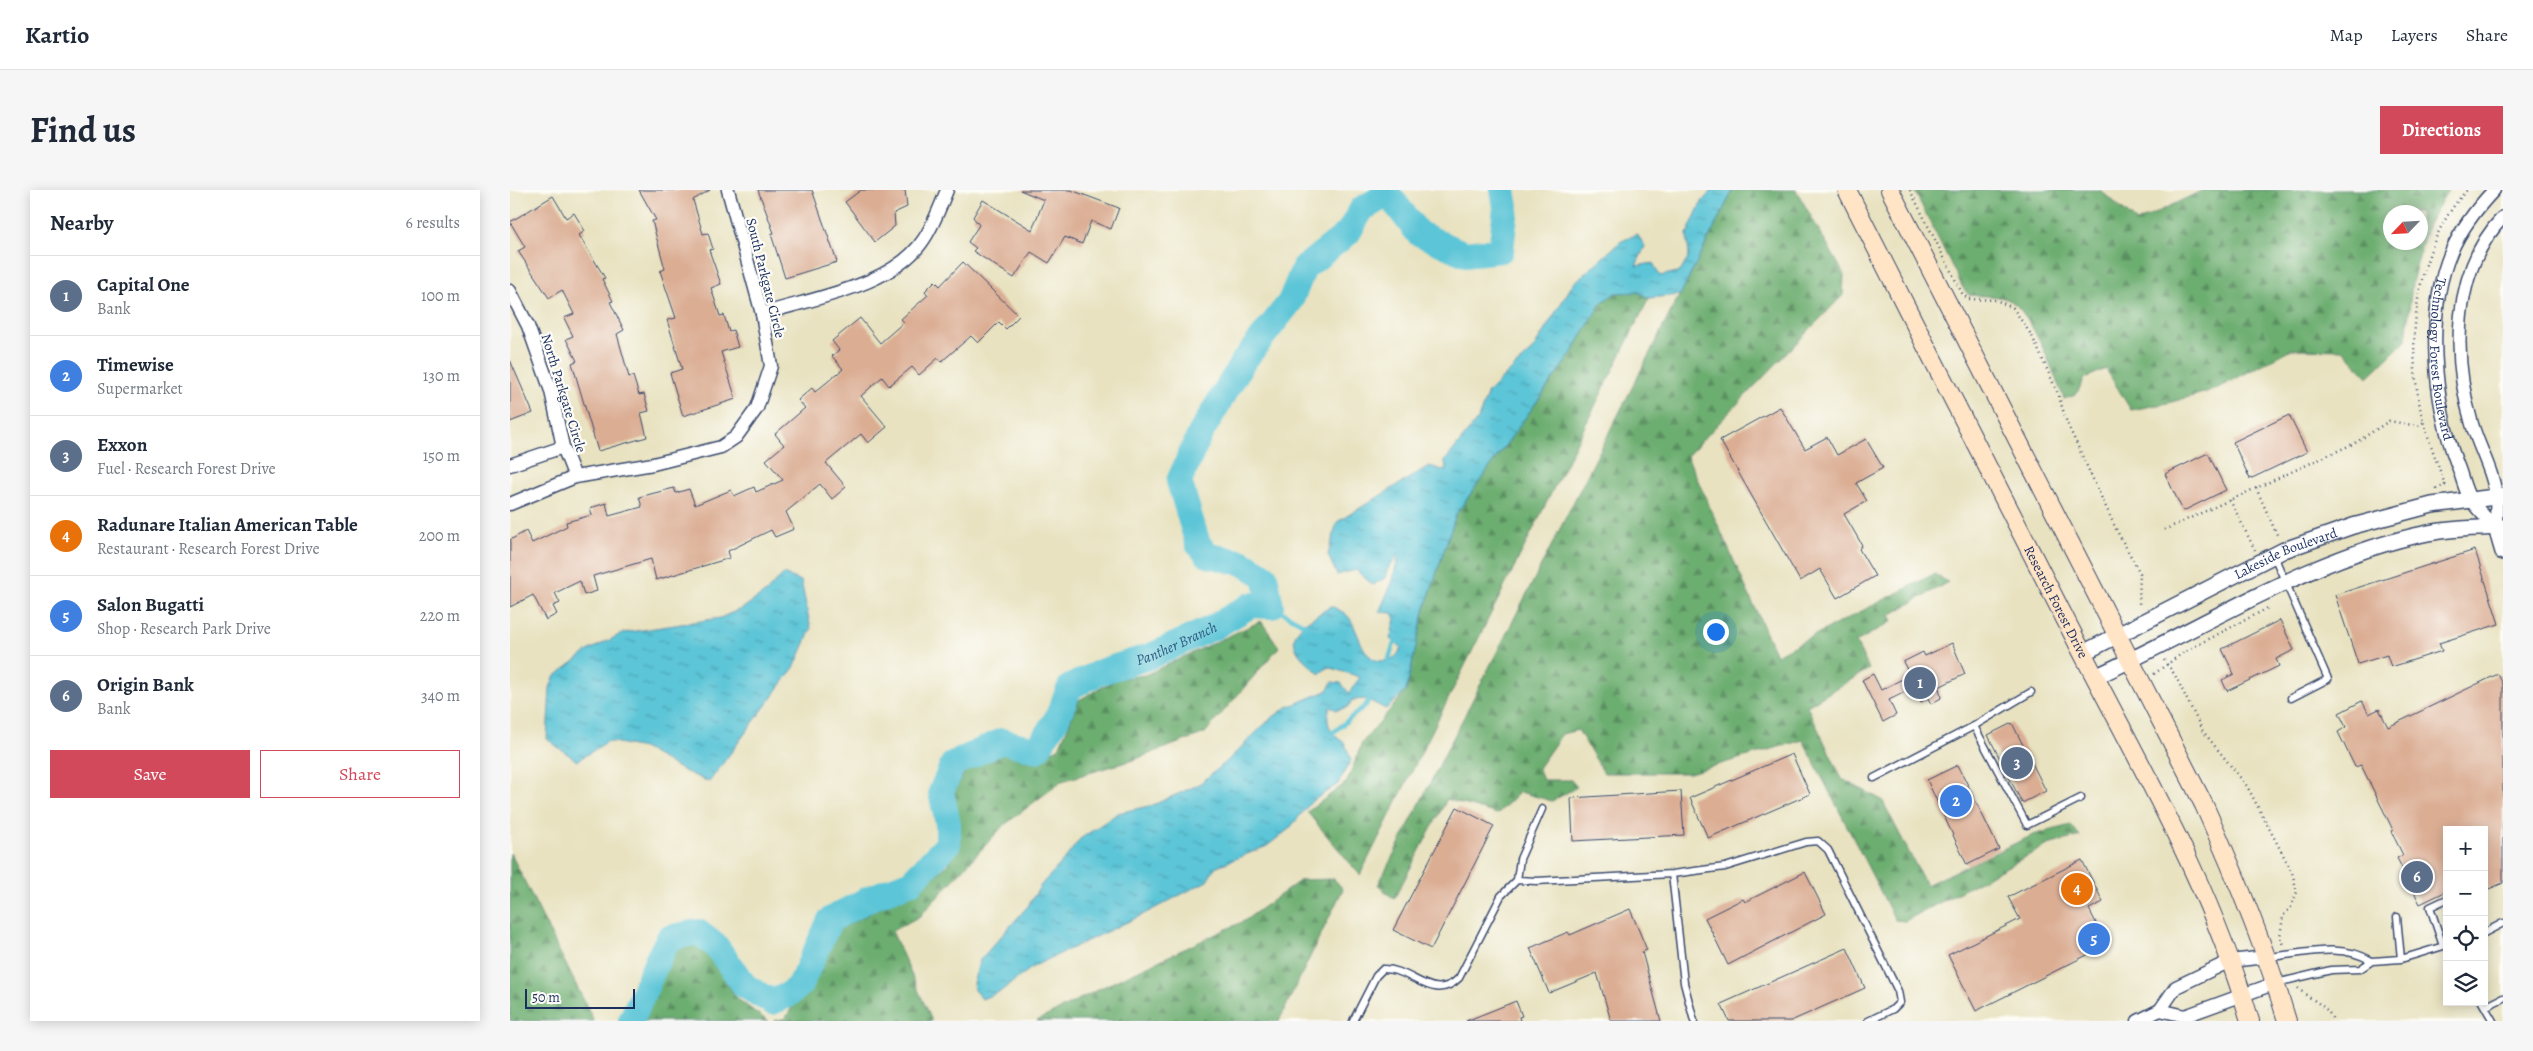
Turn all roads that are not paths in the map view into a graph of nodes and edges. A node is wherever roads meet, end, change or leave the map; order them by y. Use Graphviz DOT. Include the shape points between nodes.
graph roads {
  1 [pos="728,190"];
  2 [pos="947,190"];
  3 [pos="1847,190"];
  4 [pos="1890,190"];
  5 [pos="2494,190"];
  6 [pos="2503,218"];
  7 [pos="510,291"];
  8 [pos="762,314"];
  9 [pos="563,447"];
  10 [pos="510,465"];
  11 [pos="575,477"];
  12 [pos="2500,496"];
  13 [pos="2470,500"];
  14 [pos="510,504"];
  15 [pos="2500,528"];
  16 [pos="2503,552"];
  17 [pos="2273,555"];
  18 [pos="2285,582"];
  19 [pos="2117,636"];
  20 [pos="2083,654"];
  21 [pos="2130,661"];
  22 [pos="2095,677"];
  23 [pos="2031,692"];
  24 [pos="2291,698"];
  25 [pos="1974,726"];
  26 [pos="1874,778"];
  27 [pos="2081,798"];
  28 [pos="1542,809"];
  29 [pos="1672,874"];
  30 [pos="1517,880"];
  31 [pos="2443,902"];
  32 [pos="2397,917"];
  33 [pos="2503,923"];
  34 [pos="2488,931"];
  35 [pos="2443,941"];
  36 [pos="2443,947"];
  37 [pos="2266,957"];
  38 [pos="2401,959"];
  39 [pos="2230,961"];
  40 [pos="2372,961"];
  41 [pos="2276,983"];
  42 [pos="2242,994"];
  43 [pos="2503,998"];
  44 [pos="2488,1004"];
  45 [pos="2485,1006"];
  46 [pos="2160,1010"];
  47 [pos="1353,1021"];
  48 [pos="1694,1021"];
  49 [pos="1868,1021"];
  50 [pos="2138,1021"];
  51 [pos="2250,1021"];
  52 [pos="2287,1021"];
  53 [pos="2493,1021"];
  1 -- 8 [label="street, South Parkgate Circle"];
  2 -- 8 [label="street" via="923,240 903,262 875,280"];
  3 -- 20 [label="main road, Research Forest Drive"];
  4 -- 19 [label="main road"];
  5 -- 13 [label="street, Technology Forest Boulevard" via="2468,222 2451,252 2437,324 2436,368 2442,412 2451,449"];
  6 -- 12 [label="street, Technology Forest Boulevard" via="2484,242 2474,264 2462,306 2460,329 2466,402"];
  7 -- 9 [label="street, North Parkgate Circle" via="528,326 551,391"];
  8 -- 11 [label="street, South Parkgate Circle" via="771,366 757,408 736,436 721,448"];
  9 -- 10 [label="street"];
  9 -- 11 [label="street, North Parkgate Circle"];
  11 -- 14 [label="street, South Parkgate Circle"];
  12 -- 13 [label="street, Lakeside Boulevard"];
  12 -- 15 [label="street, Technology Forest Boulevard"];
  13 -- 15 [label="street, Technology Forest Boulevard"];
  13 -- 17 [label="street, Lakeside Boulevard" via="2432,505 2353,526"];
  15 -- 16 [label="street, Technology Forest Boulevard"];
  15 -- 18 [label="street, Lakeside Boulevard" via="2428,533 2344,557"];
  17 -- 18 [label="lane"];
  17 -- 19 [label="street, Lakeside Boulevard"];
  18 -- 21 [label="street, Lakeside Boulevard"];
  18 -- 24 [label="lane" via="2328,679"];
  19 -- 20 [label="street, Lakeside Boulevard"];
  19 -- 21 [label="main road"];
  20 -- 22 [label="main road, Research Forest Drive"];
  21 -- 22 [label="street, Lakeside Boulevard"];
  21 -- 37 [label="main road" via="2204,805 2241,888"];
  22 -- 39 [label="main road, Research Forest Drive" via="2171,821 2209,904"];
  23 -- 25 [label="lane"];
  25 -- 26 [label="lane"];
  25 -- 27 [label="lane" via="2026,826"];
  28 -- 30 [label="lane" via="1520,859"];
  29 -- 30 [label="lane" via="1536,882"];
  29 -- 48 [label="lane" via="1684,983"];
  29 -- 49 [label="lane" via="1725,867 1818,840 1828,850 1898,991 1900,1002 1893,1009"];
  30 -- 47 [label="lane" via="1501,896 1452,986 1432,988 1395,969 1383,969 1376,976"];
  31 -- 35 [label="lane" via="2430,908"];
  32 -- 38 [label="lane"];
  33 -- 34 [label="lane"];
  36 -- 38 [label="lane"];
  37 -- 39 [label="street"];
  37 -- 40 [label="lane" via="2328,949 2357,952"];
  37 -- 41 [label="main road"];
  38 -- 40 [label="lane"];
  39 -- 42 [label="main road, Research Forest Drive"];
  39 -- 46 [label="street" via="2176,987"];
  40 -- 41 [label="lane" via="2360,969 2331,970"];
  41 -- 42 [label="street"];
  41 -- 52 [label="main road"];
  42 -- 46 [label="street" via="2185,1016"];
  42 -- 51 [label="main road, Research Forest Drive"];
  43 -- 44 [label="lane"];
  45 -- 53 [label="lane"];
  46 -- 50 [label="street"];
}
